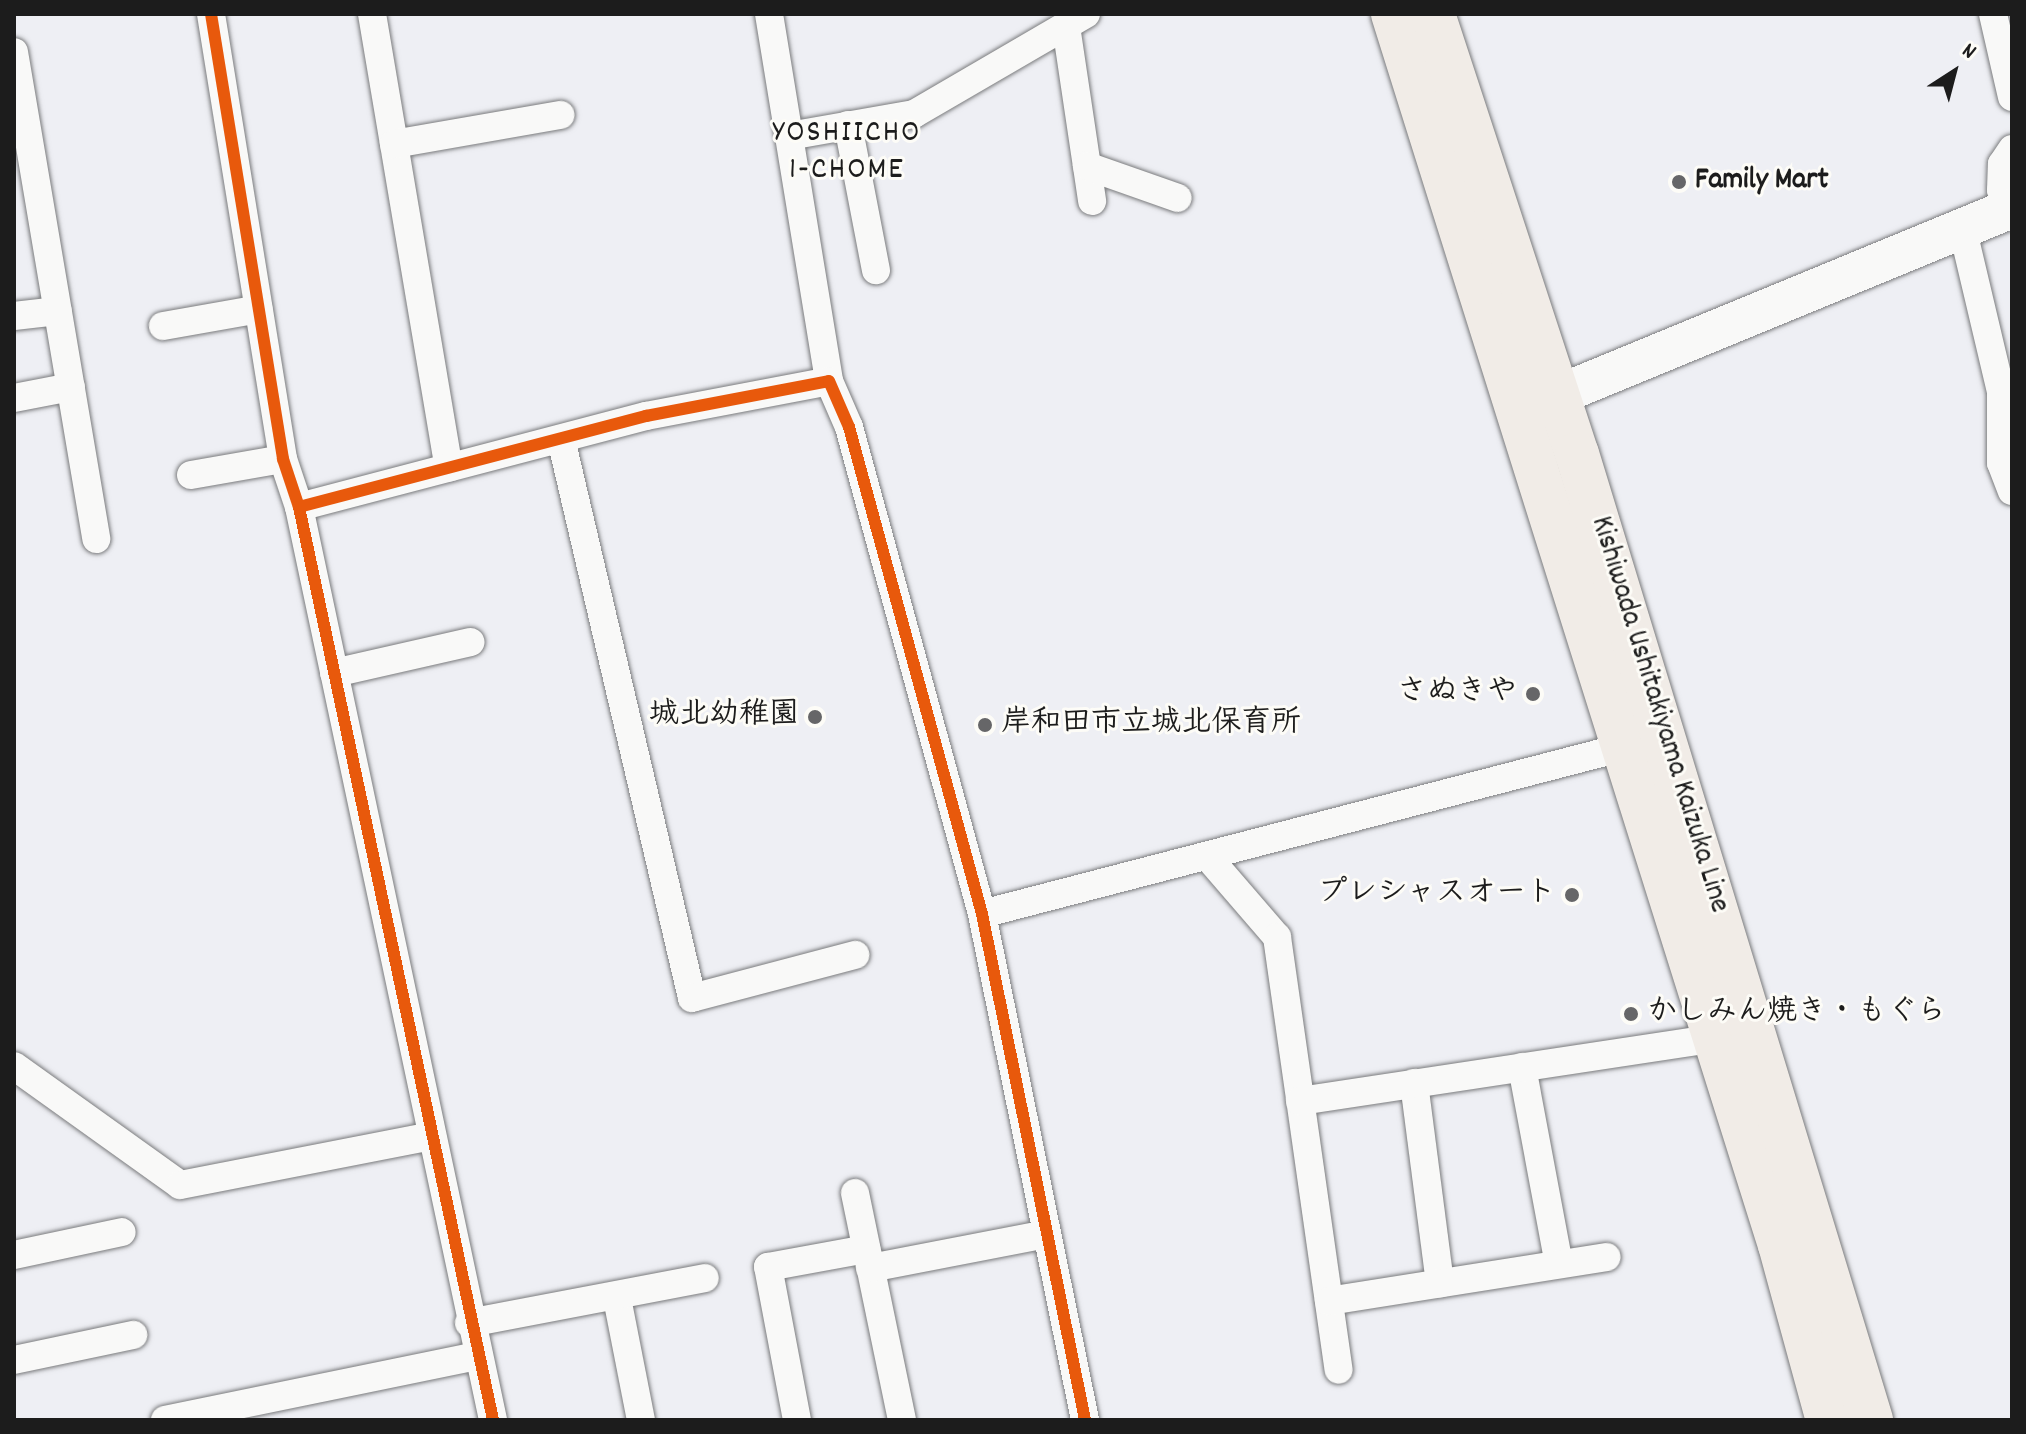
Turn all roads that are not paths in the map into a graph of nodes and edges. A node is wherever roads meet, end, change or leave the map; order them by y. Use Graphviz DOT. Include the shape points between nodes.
graph roads {
  1 [pos="211,14"];
  2 [pos="372,14"];
  3 [pos="769,14"];
  4 [pos="1393,14"];
  5 [pos="1433,14"];
  6 [pos="1993,14"];
  7 [pos="1076,20"];
  8 [pos="14,52"];
  9 [pos="2012,97"];
  10 [pos="561,115"];
  11 [pos="848,125"];
  12 [pos="789,136"];
  13 [pos="394,144"];
  14 [pos="2012,149"];
  15 [pos="1087,166"];
  16 [pos="1178,198"];
  17 [pos="1092,201"];
  18 [pos="2012,208"];
  19 [pos="1963,231"];
  20 [pos="876,270"];
  21 [pos="259,309"];
  22 [pos="58,311"];
  23 [pos="14,316"];
  24 [pos="163,326"];
  25 [pos="829,381"];
  26 [pos="71,387"];
  27 [pos="1558,396"];
  28 [pos="14,398"];
  29 [pos="1518,412"];
  30 [pos="561,439"];
  31 [pos="283,459"];
  32 [pos="449,468"];
  33 [pos="191,475"];
  34 [pos="2012,491"];
  35 [pos="299,507"];
  36 [pos="96,539"];
  37 [pos="471,642"];
  38 [pos="334,673"];
  39 [pos="1624,747"];
  40 [pos="1207,856"];
  41 [pos="982,914"];
  42 [pos="855,955"];
  43 [pos="1715,1038"];
  44 [pos="14,1066"];
  45 [pos="1522,1067"];
  46 [pos="1414,1083"];
  47 [pos="1300,1101"];
  48 [pos="428,1137"];
  49 [pos="855,1193"];
  50 [pos="122,1232"];
  51 [pos="1046,1234"];
  52 [pos="14,1255"];
  53 [pos="1607,1257"];
  54 [pos="868,1259"];
  55 [pos="1559,1264"];
  56 [pos="705,1278"];
  57 [pos="1440,1283"];
  58 [pos="617,1298"];
  59 [pos="1329,1301"];
  60 [pos="469,1323"];
  61 [pos="133,1335"];
  62 [pos="477,1356"];
  63 [pos="14,1360"];
  64 [pos="1339,1370"];
  65 [pos="165,1420"];
  66 [pos="493,1420"];
  67 [pos="641,1420"];
  68 [pos="797,1420"];
  69 [pos="902,1420"];
  70 [pos="1085,1420"];
  71 [pos="1828,1420"];
  72 [pos="1871,1420"];
  1 -- 21 [label="street"];
  2 -- 13 [label="street"];
  3 -- 12 [label="street"];
  4 -- 29 [label="main road, Kishiwada Ushitakiyama Kaizuka Line"];
  5 -- 27 [label="main road, Kishiwada Ushitakiyama Kaizuka Line"];
  6 -- 9 [label="street"];
  7 -- 11 [label="street" via="914,114"];
  7 -- 15 [label="street"];
  8 -- 22 [label="street"];
  10 -- 13 [label="street"];
  11 -- 12 [label="street"];
  11 -- 20 [label="street"];
  12 -- 25 [label="street"];
  13 -- 32 [label="street"];
  14 -- 18 [label="street" via="2002,164 2001,190"];
  15 -- 16 [label="street"];
  15 -- 17 [label="street"];
  18 -- 19 [label="street"];
  19 -- 27 [label="street"];
  19 -- 34 [label="street" via="2001,392 2001,463"];
  21 -- 24 [label="street"];
  21 -- 31 [label="street"];
  22 -- 23 [label="street"];
  22 -- 26 [label="street"];
  25 -- 30 [label="street"];
  25 -- 41 [label="street" via="849,427"];
  26 -- 28 [label="street"];
  26 -- 36 [label="street"];
  27 -- 29 [label="street"];
  27 -- 72 [label="main road, Kishiwada Ushitakiyama Kaizuka Line"];
  29 -- 39 [label="main road, Kishiwada Ushitakiyama Kaizuka Line"];
  30 -- 32 [label="street"];
  30 -- 42 [label="street" via="692,998"];
  31 -- 33 [label="street"];
  31 -- 35 [label="street"];
  32 -- 35 [label="street"];
  35 -- 38 [label="street"];
  37 -- 38 [label="street"];
  38 -- 48 [label="street"];
  39 -- 40 [label="street"];
  39 -- 43 [label="main road, Kishiwada Ushitakiyama Kaizuka Line"];
  40 -- 41 [label="street"];
  40 -- 47 [label="street" via="1277,937"];
  41 -- 51 [label="street"];
  43 -- 45 [label="street"];
  43 -- 71 [label="main road, Kishiwada Ushitakiyama Kaizuka Line"];
  44 -- 48 [label="street" via="180,1185"];
  45 -- 46 [label="street"];
  45 -- 55 [label="street"];
  46 -- 47 [label="street"];
  46 -- 57 [label="street"];
  47 -- 59 [label="street"];
  48 -- 60 [label="street"];
  49 -- 54 [label="street"];
  50 -- 52 [label="street"];
  51 -- 54 [label="street"];
  51 -- 70 [label="street"];
  53 -- 55 [label="street"];
  54 -- 68 [label="street" via="768,1267"];
  54 -- 69 [label="street"];
  55 -- 57 [label="street"];
  56 -- 58 [label="street"];
  57 -- 59 [label="street"];
  58 -- 60 [label="street"];
  58 -- 67 [label="street"];
  59 -- 64 [label="street"];
  60 -- 62 [label="street"];
  61 -- 63 [label="street"];
  62 -- 65 [label="street"];
  62 -- 66 [label="street"];
}
